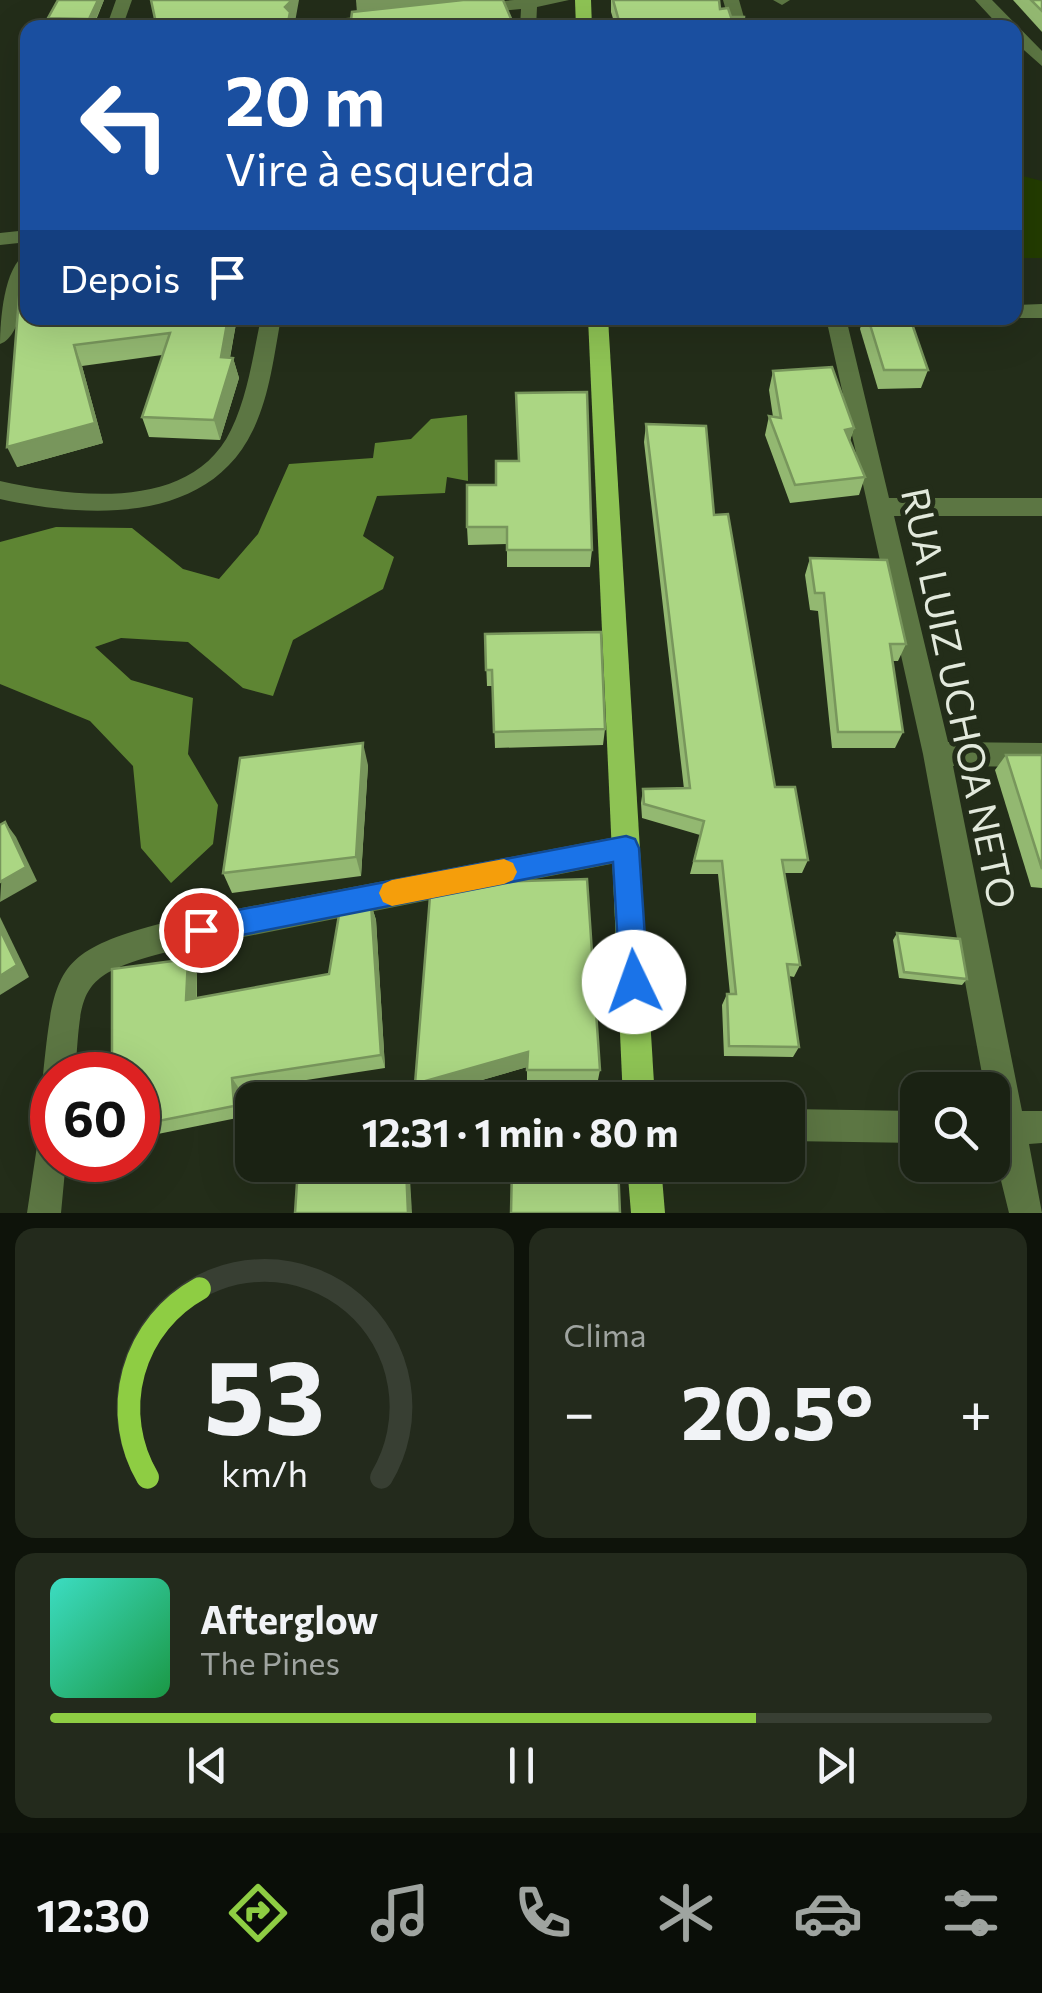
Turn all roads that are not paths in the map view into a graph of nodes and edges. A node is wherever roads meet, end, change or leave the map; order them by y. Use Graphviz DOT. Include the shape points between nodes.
graph roads {
  1 [pos="561,0"];
  2 [pos="983,0"];
  3 [pos="529,1"];
  4 [pos="454,11"];
  5 [pos="400,17"];
  6 [pos="379,20"];
  7 [pos="1002,20"];
  8 [pos="1022,40"];
  9 [pos="1042,60"];
  10 [pos="20,282"];
  11 [pos="269,325"];
  12 [pos="598,325"];
  13 [pos="838,325"];
  14 [pos="0,337"];
  15 [pos="0,490"];
  16 [pos="1042,506"];
  17 [pos="882,507"];
  18 [pos="937,754"];
  19 [pos="1042,755"];
  20 [pos="626,848"];
  21 [pos="62,1052"];
  22 [pos="991,1072"];
  23 [pos="638,1082"];
  24 [pos="805,1126"];
  25 [pos="900,1127"];
  26 [pos="1010,1128"];
  27 [pos="1042,1128"];
  28 [pos="1010,1161"];
  29 [pos="47,1182"];
  30 [pos="645,1182"];
  31 [pos="44,1213"];
  32 [pos="648,1213"];
  33 [pos="1026,1213"];
  1 -- 3 [label="street"];
  2 -- 7 [label="street"];
  3 -- 4 [label="street"];
  5 -- 6 [label="street"];
  8 -- 9 [label="street"];
  10 -- 14 [label="street"];
  11 -- 15 [label="street" via="251,405 218,465 180,487 134,500 85,503"];
  12 -- 20 [label="main road"];
  13 -- 17 [label="street, RUA LUIZ UCHOA NETO"];
  16 -- 17 [label="street"];
  17 -- 18 [label="street, RUA LUIZ UCHOA NETO"];
  18 -- 19 [label="street"];
  18 -- 22 [label="street, RUA LUIZ UCHOA NETO"];
  20 -- 21 [label="street" via="102,955 82,968 67,991"];
  20 -- 23 [label="main road"];
  24 -- 25 [label="street"];
  26 -- 27 [label="street"];
  28 -- 33 [label="street, RUA LUIZ UCHOA NETO"];
  29 -- 31 [label="street"];
  30 -- 32 [label="main road"];
}
